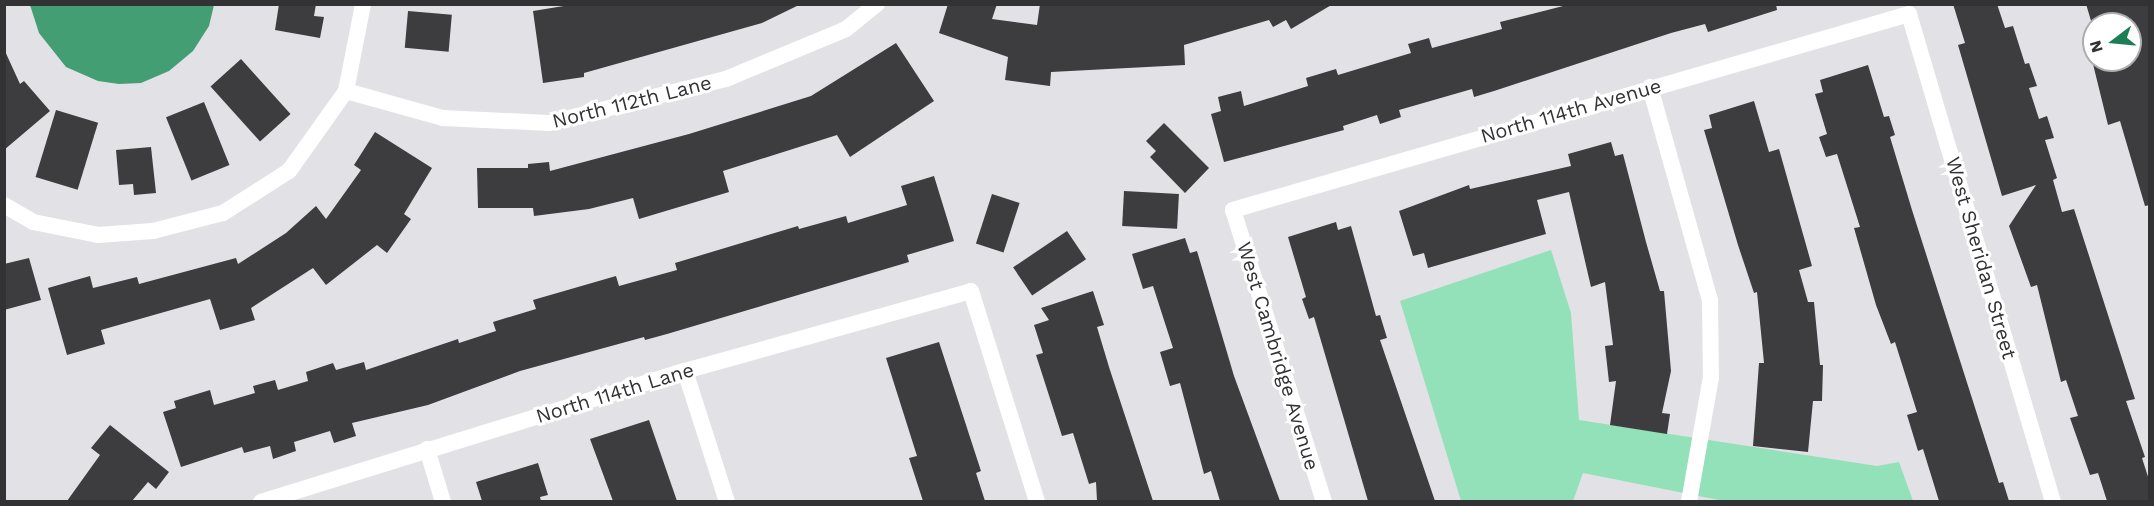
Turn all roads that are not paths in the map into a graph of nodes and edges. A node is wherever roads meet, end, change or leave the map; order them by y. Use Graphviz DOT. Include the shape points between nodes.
graph roads {
  1 [pos="363,4"];
  2 [pos="877,4"];
  3 [pos="1910,14"];
  4 [pos="1650,87"];
  5 [pos="346,91"];
  6 [pos="4,205"];
  7 [pos="1233,210"];
  8 [pos="685,371"];
  9 [pos="427,449"];
  10 [pos="261,501"];
  11 [pos="443,501"];
  12 [pos="727,501"];
  13 [pos="1037,501"];
  14 [pos="1324,501"];
  15 [pos="1689,501"];
  16 [pos="2053,501"];
  1 -- 5 [label="street"];
  2 -- 5 [label="street, North 112th Lane" via="846,28 738,75 549,123 443,118"];
  3 -- 4 [label="street, North 114th Avenue"];
  3 -- 16 [label="street, West Sheridan Street"];
  4 -- 7 [label="street, North 114th Avenue"];
  4 -- 15 [label="street" via="1710,300 1711,377"];
  5 -- 6 [label="street" via="289,171 223,213 153,231 98,235 33,222"];
  7 -- 14 [label="street, West Cambridge Avenue"];
  8 -- 9 [label="street, North 114th Lane"];
  8 -- 12 [label="street"];
  8 -- 13 [label="street, North 114th Lane" via="971,291"];
  9 -- 10 [label="street, North 114th Lane"];
  9 -- 11 [label="street"];
}
